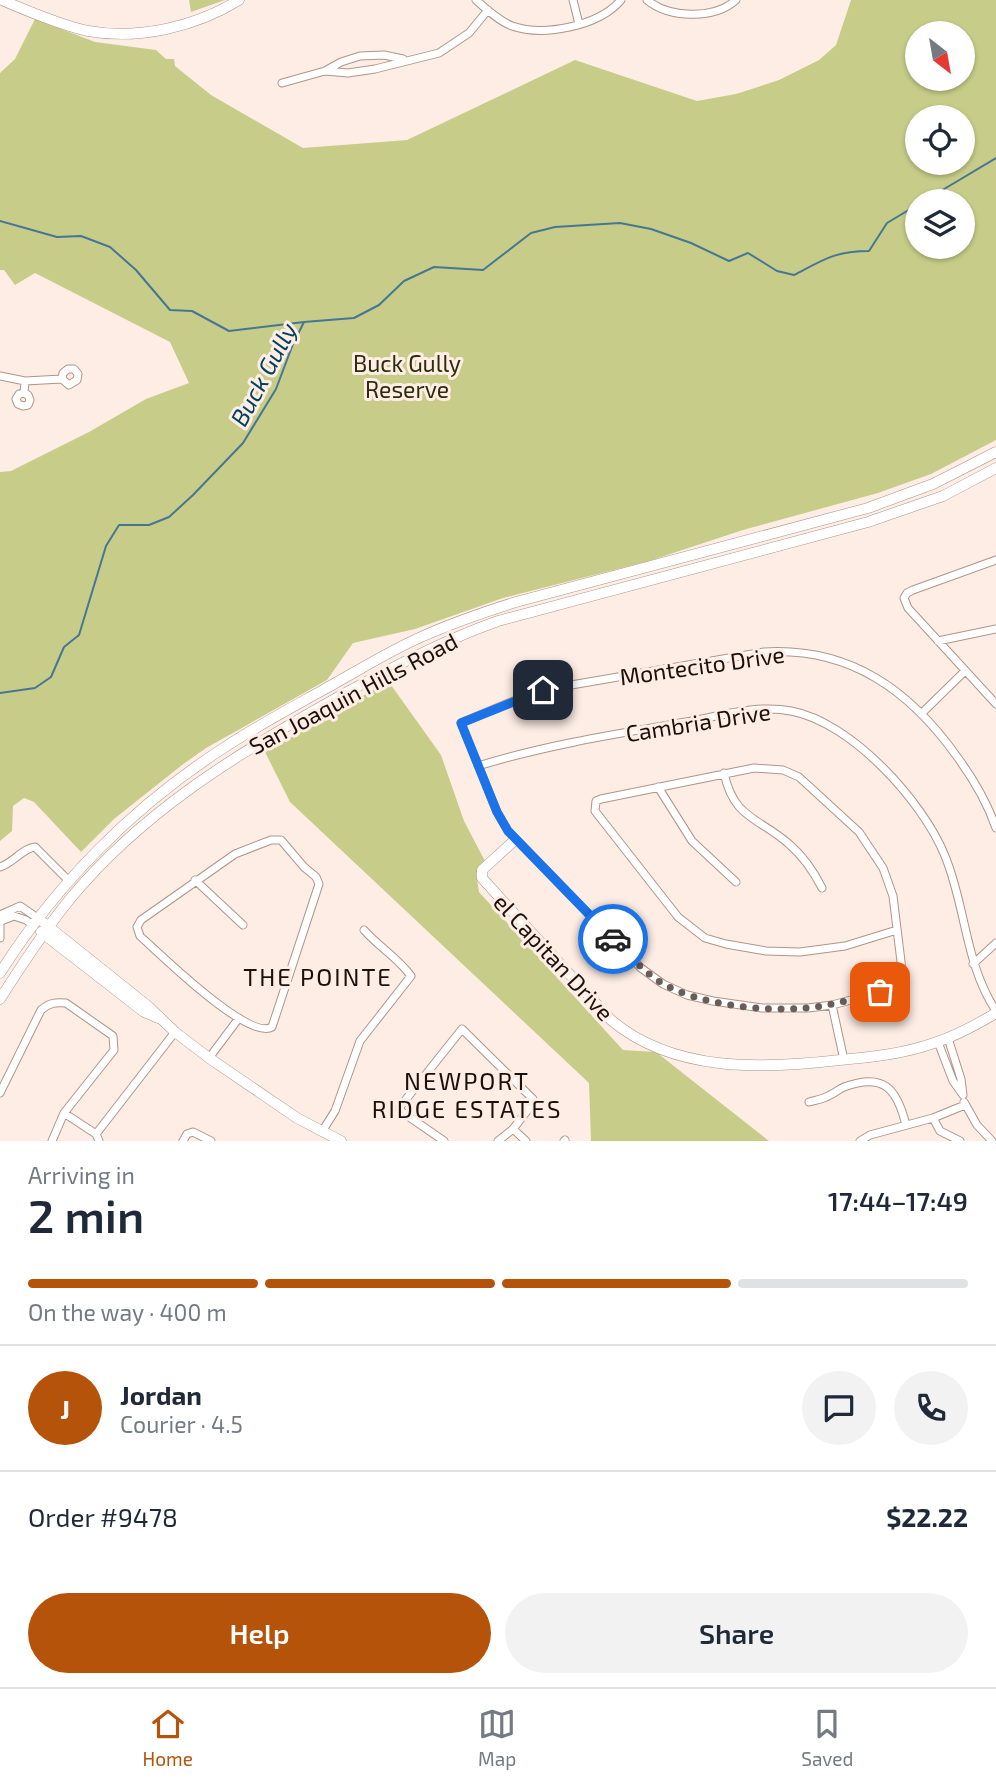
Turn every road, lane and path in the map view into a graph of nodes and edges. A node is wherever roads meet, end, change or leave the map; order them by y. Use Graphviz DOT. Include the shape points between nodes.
graph roads {
  1 [pos="2,0"];
  2 [pos="239,0"];
  3 [pos="475,0"];
  4 [pos="573,0"];
  5 [pos="621,0"];
  6 [pos="647,0"];
  7 [pos="736,0"];
  8 [pos="488,10"];
  9 [pos="579,24"];
  10 [pos="407,60"];
  11 [pos="325,71"];
  12 [pos="282,83"];
  13 [pos="0,376"];
  14 [pos="62,379"];
  15 [pos="26,381"];
  16 [pos="24,393"];
  17 [pos="996,452"];
  18 [pos="996,468"];
  19 [pos="996,560"];
  20 [pos="996,629"];
  21 [pos="938,641"];
  22 [pos="965,671"];
  23 [pos="996,704"];
  24 [pos="922,713"];
  25 [pos="478,766"];
  26 [pos="724,774"];
  27 [pos="658,787"];
  28 [pos="996,828"];
  29 [pos="515,840"];
  30 [pos="0,867"];
  31 [pos="195,880"];
  32 [pos="69,881"];
  33 [pos="736,882"];
  34 [pos="822,888"];
  35 [pos="0,918"];
  36 [pos="36,923"];
  37 [pos="243,925"];
  38 [pos="46,930"];
  39 [pos="364,930"];
  40 [pos="897,930"];
  41 [pos="0,938"];
  42 [pos="996,943"];
  43 [pos="973,964"];
  44 [pos="0,973"];
  45 [pos="0,999"];
  46 [pos="832,1004"];
  47 [pos="996,1012"];
  48 [pos="239,1018"];
  49 [pos="175,1032"];
  50 [pos="943,1040"];
  51 [pos="209,1058"];
  52 [pos="844,1060"];
  53 [pos="0,1093"];
  54 [pos="809,1102"];
  55 [pos="965,1105"];
  56 [pos="64,1113"];
  57 [pos="933,1118"];
  58 [pos="906,1125"];
  59 [pos="513,1129"];
  60 [pos="323,1130"];
  61 [pos="97,1138"];
  62 [pos="185,1138"];
  63 [pos="52,1141"];
  64 [pos="211,1141"];
  65 [pos="341,1141"];
  66 [pos="444,1141"];
  67 [pos="498,1141"];
  68 [pos="526,1141"];
  69 [pos="860,1141"];
  70 [pos="960,1141"];
  71 [pos="992,1141"];
  1 -- 2 [label="main road" via="86,31 130,33 176,27"];
  3 -- 8 [label="street"];
  4 -- 9 [label="street"];
  5 -- 9 [label="street"];
  6 -- 7 [label="street" via="681,14 706,13"];
  8 -- 9 [label="street" via="512,25 535,30"];
  8 -- 10 [label="street" via="469,33 439,53"];
  10 -- 11 [label="street" via="348,73"];
  10 -- 11 [label="street" via="360,56"];
  11 -- 12 [label="street"];
  13 -- 15 [label="street"];
  14 -- 15 [label="street"];
  15 -- 16 [label="street"];
  17 -- 32 [label="main road, San Joaquin Hills Road" via="933,484 869,508 516,602 421,636 202,763 142,809"];
  18 -- 38 [label="main road, San Joaquin Hills Road" via="943,496 868,522 498,621 415,655 250,748 182,794 116,852"];
  19 -- 21 [label="street" via="907,593 908,608"];
  20 -- 21 [label="street"];
  21 -- 22 [label="street"];
  22 -- 23 [label="street"];
  22 -- 24 [label="street"];
  24 -- 25 [label="street, Montecito Drive" via="895,690 854,667 816,654 781,651 543,690 461,723"];
  24 -- 28 [label="street, Montecito Drive" via="972,778"];
  25 -- 29 [label="street" via="497,812"];
  25 -- 43 [label="street, Cambria Drive" via="570,742 756,709 811,717 869,756 927,821 945,855"];
  26 -- 27 [label="street"];
  26 -- 34 [label="street" via="739,809 799,853"];
  26 -- 40 [label="street" via="772,767 808,783 876,855 893,896"];
  27 -- 33 [label="street" via="692,841"];
  27 -- 40 [label="street" via="601,799 594,806 678,917 705,937 766,951 801,952 845,946"];
  29 -- 46 [label="street" via="641,968 674,990 700,999 762,1007"];
  29 -- 52 [label="main road, el Capitan Drive" via="480,874 618,1025 647,1044 680,1056 746,1065"];
  30 -- 32 [label="street" via="35,847"];
  31 -- 37 [label="street"];
  31 -- 48 [label="street" via="141,920 138,932 205,995"];
  31 -- 48 [label="street" via="235,854 281,840 319,884 272,1027 261,1030"];
  32 -- 36 [label="main road, San Joaquin Hills Road"];
  35 -- 36 [label="street" via="14,916"];
  35 -- 41 [label="street"];
  36 -- 38 [label="main road"];
  36 -- 44 [label="main road, San Joaquin Hills Road"];
  38 -- 45 [label="main road, San Joaquin Hills Road"];
  38 -- 49 [label="main road"];
  39 -- 60 [label="street" via="411,976 360,1041 335,1111"];
  40 -- 46 [label="street" via="904,986"];
  42 -- 43 [label="street"];
  43 -- 47 [label="street, Cambria Drive"];
  46 -- 52 [label="street"];
  47 -- 50 [label="main road, el Capitan Drive"];
  48 -- 51 [label="street"];
  49 -- 51 [label="main road"];
  49 -- 61 [label="street"];
  50 -- 52 [label="main road, el Capitan Drive" via="890,1055"];
  50 -- 55 [label="street" via="961,1079"];
  51 -- 60 [label="main road" via="297,1118"];
  53 -- 56 [label="street" via="41,1010 66,1003 113,1036 116,1043"];
  54 -- 58 [label="street" via="844,1087 879,1082 899,1100"];
  55 -- 57 [label="street"];
  55 -- 71 [label="street"];
  56 -- 61 [label="street"];
  56 -- 63 [label="street"];
  57 -- 58 [label="street"];
  57 -- 70 [label="street" via="940,1130"];
  58 -- 69 [label="street"];
  59 -- 66 [label="street" via="533,1099 462,1029 399,1108"];
  59 -- 67 [label="street"];
  59 -- 68 [label="street"];
  60 -- 65 [label="main road"];
  62 -- 64 [label="street" via="193,1132"];
}
